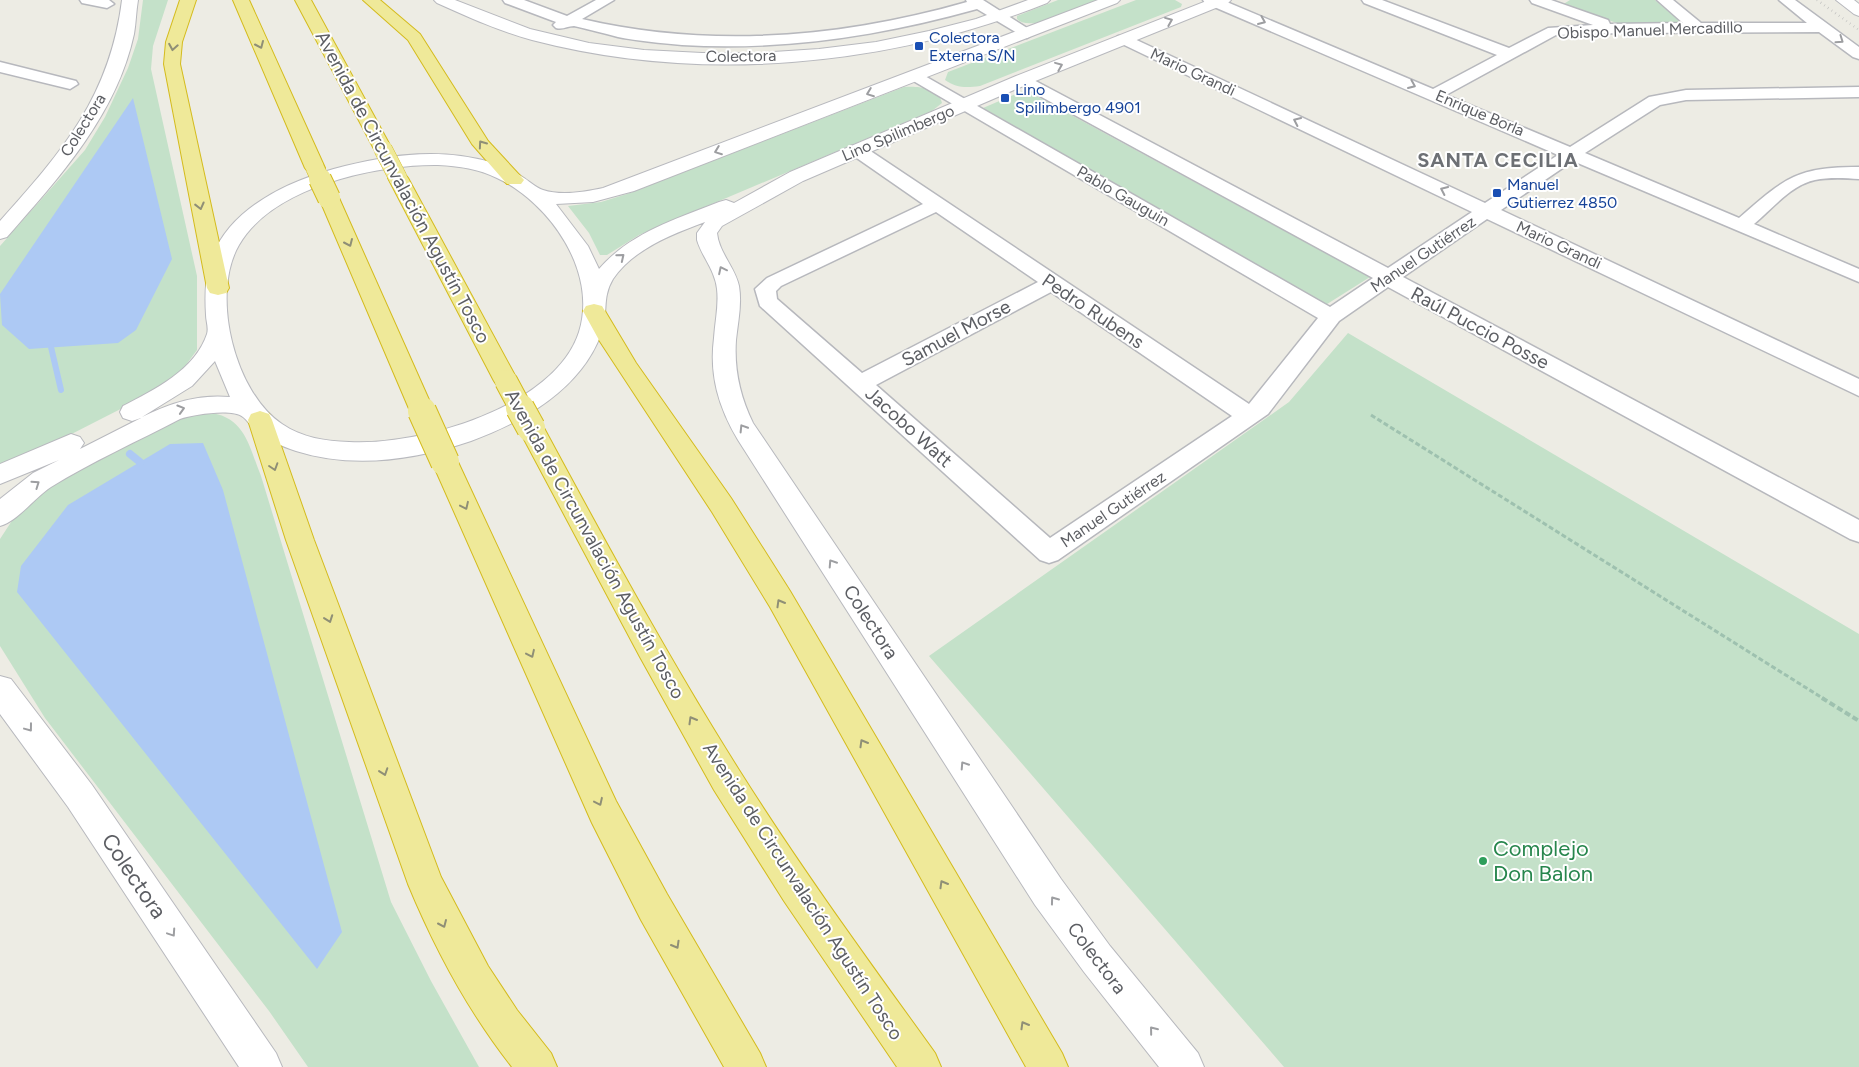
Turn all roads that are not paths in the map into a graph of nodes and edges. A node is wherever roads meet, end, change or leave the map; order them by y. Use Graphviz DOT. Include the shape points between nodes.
graph roads {
  1 [pos="88,0"];
  2 [pos="130,0"];
  3 [pos="188,0"];
  4 [pos="241,0"];
  5 [pos="303,0"];
  6 [pos="371,0"];
  7 [pos="442,0"];
  8 [pos="510,0"];
  9 [pos="607,0"];
  10 [pos="1042,0"];
  11 [pos="1112,0"];
  12 [pos="1369,0"];
  13 [pos="1537,0"];
  14 [pos="1664,0"];
  15 [pos="1786,0"];
  16 [pos="1844,0"];
  17 [pos="1217,1"];
  18 [pos="975,2"];
  19 [pos="1556,3"];
  20 [pos="107,4"];
  21 [pos="1859,11"];
  22 [pos="998,17"];
  23 [pos="570,20"];
  24 [pos="1697,27"];
  25 [pos="1820,27"];
  26 [pos="1620,28"];
  27 [pos="1026,33"];
  28 [pos="539,36"];
  29 [pos="1123,39"];
  30 [pos="1510,54"];
  31 [pos="1859,54"];
  32 [pos="0,67"];
  33 [pos="916,76"];
  34 [pos="1022,80"];
  35 [pos="70,84"];
  36 [pos="1859,92"];
  37 [pos="1435,94"];
  38 [pos="965,104"];
  39 [pos="857,150"];
  40 [pos="1573,153"];
  41 [pos="1859,173"];
  42 [pos="1818,174"];
  43 [pos="797,176"];
  44 [pos="514,180"];
  45 [pos="1859,189"];
  46 [pos="536,195"];
  47 [pos="936,205"];
  48 [pos="1488,211"];
  49 [pos="1741,226"];
  50 [pos="0,233"];
  51 [pos="1859,276"];
  52 [pos="1388,278"];
  53 [pos="1052,283"];
  54 [pos="218,288"];
  55 [pos="594,303"];
  56 [pos="1331,316"];
  57 [pos="219,333"];
  58 [pos="860,384"];
  59 [pos="1859,388"];
  60 [pos="255,415"];
  61 [pos="1249,416"];
  62 [pos="0,474"];
  63 [pos="0,516"];
  64 [pos="1859,532"];
  65 [pos="1049,552"];
  66 [pos="0,689"];
  67 [pos="262,1067"];
  68 [pos="537,1067"];
  69 [pos="746,1067"];
  70 [pos="920,1067"];
  71 [pos="1048,1067"];
  72 [pos="1184,1067"];
  1 -- 20 [label="street"];
  2 -- 50 [label="main road, Colectora" via="126,40 102,97 55,169"];
  3 -- 54 [label="highway, one-way" via="174,42 172,64"];
  4 -- 69 [label="highway, one-way, bridge" via="604,812 654,907"];
  70 -- 5 [label="highway, Avenida de Circunvalación Agustín Tosco, one-way, bridge" via="726,780 607,570"];
  44 -- 6 [label="highway, one-way" via="481,144 414,37"];
  7 -- 28 [label="main road, Colectora"];
  8 -- 23 [label="street"];
  9 -- 23 [label="street"];
  10 -- 22 [label="main road, Colectora"];
  11 -- 27 [label="main road"];
  12 -- 30 [label="street"];
  13 -- 19 [label="street"];
  14 -- 24 [label="street"];
  15 -- 25 [label="street"];
  16 -- 21 [label="main road"];
  29 -- 17 [label="main road, Lino Spilimbergo, one-way"];
  17 -- 37 [label="street, Enrique Borla, one-way"];
  18 -- 22 [label="street"];
  18 -- 23 [label="street" via="937,16 874,31 773,40 644,36"];
  19 -- 26 [label="street"];
  22 -- 27 [label="street"];
  22 -- 28 [label="main road, Colectora" via="891,44 764,56 648,54"];
  23 -- 28 [label="street"];
  24 -- 25 [label="street, Obispo Manuel Mercadillo"];
  24 -- 26 [label="street, Obispo Manuel Mercadillo"];
  25 -- 31 [label="street, one-way"];
  26 -- 30 [label="street, Obispo Manuel Mercadillo" via="1553,31"];
  27 -- 33 [label="main road"];
  34 -- 29 [label="main road, Lino Spilimbergo, one-way"];
  48 -- 29 [label="street, Mario Grandi, one-way"];
  30 -- 37 [label="street, Obispo Manuel Mercadillo"];
  32 -- 35 [label="street"];
  33 -- 38 [label="street, Pablo Gauguin"];
  33 -- 46 [label="main road, one-way" via="610,192 577,198"];
  34 -- 38 [label="main road, Lino Spilimbergo"];
  34 -- 52 [label="street, Raúl Puccio Posse"];
  36 -- 40 [label="street, Manuel Gutiérrez" via="1667,98 1655,101"];
  37 -- 40 [label="street, Enrique Borla"];
  38 -- 39 [label="main road, Lino Spilimbergo"];
  38 -- 56 [label="street, Pablo Gauguin"];
  39 -- 43 [label="main road, Lino Spilimbergo"];
  39 -- 47 [label="street, Pedro Rubens"];
  40 -- 48 [label="street, Manuel Gutiérrez"];
  40 -- 49 [label="street, Enrique Borla"];
  41 -- 42 [label="street"];
  42 -- 45 [label="street"];
  42 -- 49 [label="street" via="1793,182"];
  55 -- 43 [label="main road, Lino Spilimbergo, one-way" via="599,282 608,268 636,246"];
  72 -- 43 [label="main road, Colectora, one-way" via="1048,892 733,409 724,372 728,289 708,244 707,233 715,222"];
  44 -- 46 [label="main road"];
  44 -- 54 [label="main road" via="475,164 427,159 382,163 328,177 283,197 246,224 225,253"];
  46 -- 55 [label="main road" via="570,236 587,271"];
  47 -- 53 [label="street, Pedro Rubens"];
  47 -- 58 [label="street, Jacobo Watt" via="765,289 767,301"];
  48 -- 52 [label="street, Manuel Gutiérrez"];
  48 -- 59 [label="street, Mario Grandi"];
  49 -- 51 [label="street, Enrique Borla"];
  52 -- 56 [label="street, Manuel Gutiérrez"];
  52 -- 64 [label="street, Raúl Puccio Posse"];
  53 -- 58 [label="street, Samuel Morse"];
  53 -- 61 [label="street, Pedro Rubens"];
  54 -- 57 [label="main road"];
  55 -- 60 [label="main road" via="593,325 584,346 550,387 510,414 458,436 405,449 346,452 298,443 271,430"];
  71 -- 55 [label="highway, one-way" via="740,534 629,368"];
  56 -- 61 [label="street, Manuel Gutiérrez" via="1260,408"];
  57 -- 60 [label="main road" via="231,376"];
  57 -- 62 [label="main road" via="211,353 202,364 164,395 51,454"];
  58 -- 65 [label="street, Jacobo Watt"];
  63 -- 60 [label="main road, one-way" via="42,480 171,412 215,404"];
  60 -- 68 [label="highway, one-way" via="426,884 450,939 476,986 508,1033"];
  61 -- 65 [label="street, Manuel Gutiérrez"];
  66 -- 67 [label="main road, Colectora, one-way" via="80,796"];
}
